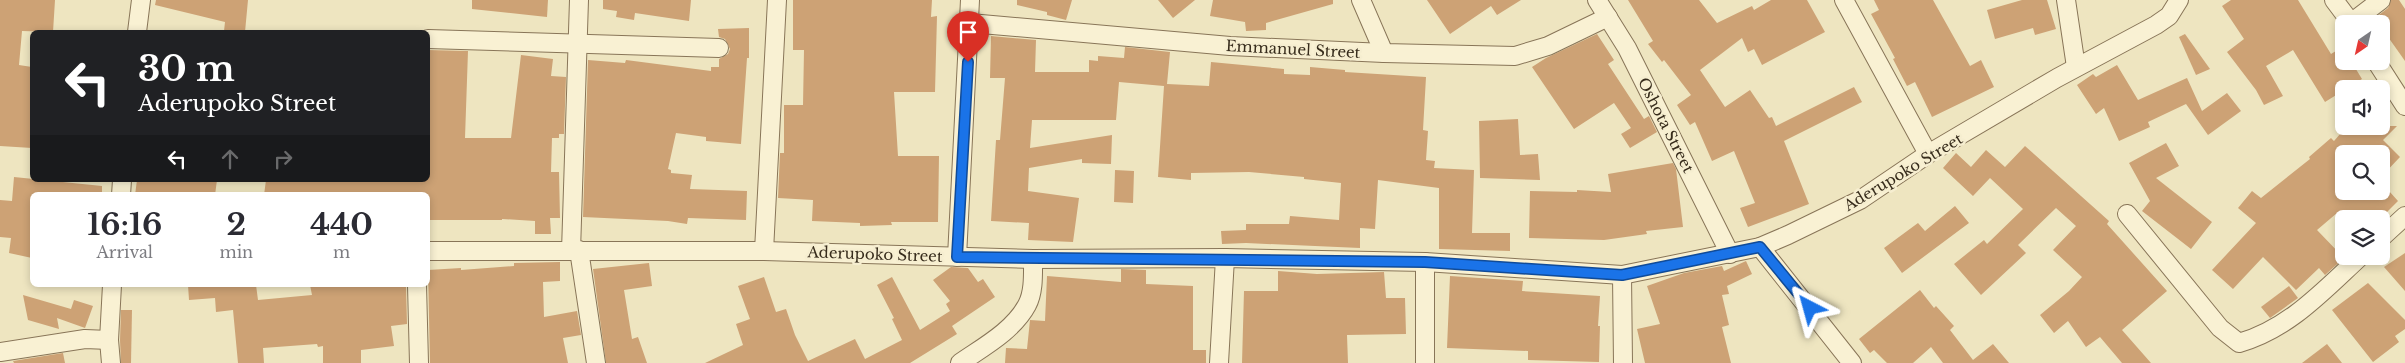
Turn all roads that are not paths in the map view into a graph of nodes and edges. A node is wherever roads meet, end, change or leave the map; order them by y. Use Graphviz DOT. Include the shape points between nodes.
graph roads {
  1 [pos="141,0"];
  2 [pos="579,0"];
  3 [pos="777,0"];
  4 [pos="970,0"];
  5 [pos="1361,0"];
  6 [pos="1597,0"];
  7 [pos="1844,0"];
  8 [pos="2066,0"];
  9 [pos="2179,0"];
  10 [pos="2334,0"];
  11 [pos="2381,0"];
  12 [pos="2346,15"];
  13 [pos="2362,15"];
  14 [pos="1608,17"];
  15 [pos="970,23"];
  16 [pos="137,30"];
  17 [pos="430,39"];
  18 [pos="576,44"];
  19 [pos="719,48"];
  20 [pos="1384,53"];
  21 [pos="2076,67"];
  22 [pos="2382,70"];
  23 [pos="2405,106"];
  24 [pos="1928,154"];
  25 [pos="2127,214"];
  26 [pos="2405,216"];
  27 [pos="2390,230"];
  28 [pos="1760,247"];
  29 [pos="430,251"];
  30 [pos="575,251"];
  31 [pos="764,251"];
  32 [pos="1730,254"];
  33 [pos="957,257"];
  34 [pos="1225,258"];
  35 [pos="1033,259"];
  36 [pos="1425,262"];
  37 [pos="2351,265"];
  38 [pos="1622,275"];
  39 [pos="112,287"];
  40 [pos="417,287"];
  41 [pos="109,340"];
  42 [pos="0,352"];
  43 [pos="112,363"];
  44 [pos="419,363"];
  45 [pos="596,363"];
  46 [pos="960,363"];
  47 [pos="1219,363"];
  48 [pos="1425,363"];
  49 [pos="1622,363"];
  50 [pos="1852,363"];
  1 -- 16 [label="street"];
  2 -- 18 [label="street"];
  3 -- 31 [label="street"];
  4 -- 15 [label="street"];
  5 -- 20 [label="street"];
  6 -- 14 [label="street, Oshota Street"];
  7 -- 24 [label="street"];
  8 -- 21 [label="street"];
  9 -- 21 [label="street, Aderupoko Street" via="2169,16 2156,25"];
  10 -- 12 [label="street"];
  11 -- 13 [label="street"];
  14 -- 20 [label="street, Emmanuel Street" via="1548,46 1515,56"];
  14 -- 32 [label="street, Oshota Street" via="1627,48"];
  15 -- 20 [label="street, Emmanuel Street" via="1230,46"];
  15 -- 33 [label="street"];
  17 -- 18 [label="street"];
  18 -- 19 [label="street"];
  18 -- 30 [label="street"];
  21 -- 24 [label="street, Aderupoko Street"];
  22 -- 23 [label="street"];
  24 -- 28 [label="street, Aderupoko Street" via="1860,200"];
  25 -- 37 [label="street" via="2220,328 2239,343 2258,338 2292,318"];
  26 -- 27 [label="street"];
  28 -- 32 [label="street, Aderupoko Street"];
  28 -- 50 [label="street"];
  29 -- 30 [label="street, Aderupoko Street"];
  30 -- 31 [label="street, Aderupoko Street"];
  30 -- 45 [label="street"];
  31 -- 33 [label="street, Aderupoko Street"];
  32 -- 38 [label="street, Aderupoko Street"];
  33 -- 35 [label="street, Aderupoko Street"];
  34 -- 35 [label="street, Aderupoko Street"];
  34 -- 36 [label="street, Aderupoko Street"];
  34 -- 47 [label="street"];
  35 -- 46 [label="street" via="1028,304 1013,324"];
  36 -- 38 [label="street, Aderupoko Street"];
  36 -- 48 [label="street"];
  38 -- 49 [label="street"];
  39 -- 41 [label="street"];
  40 -- 44 [label="street"];
  41 -- 42 [label="street" via="85,339"];
  41 -- 43 [label="street"];
}
